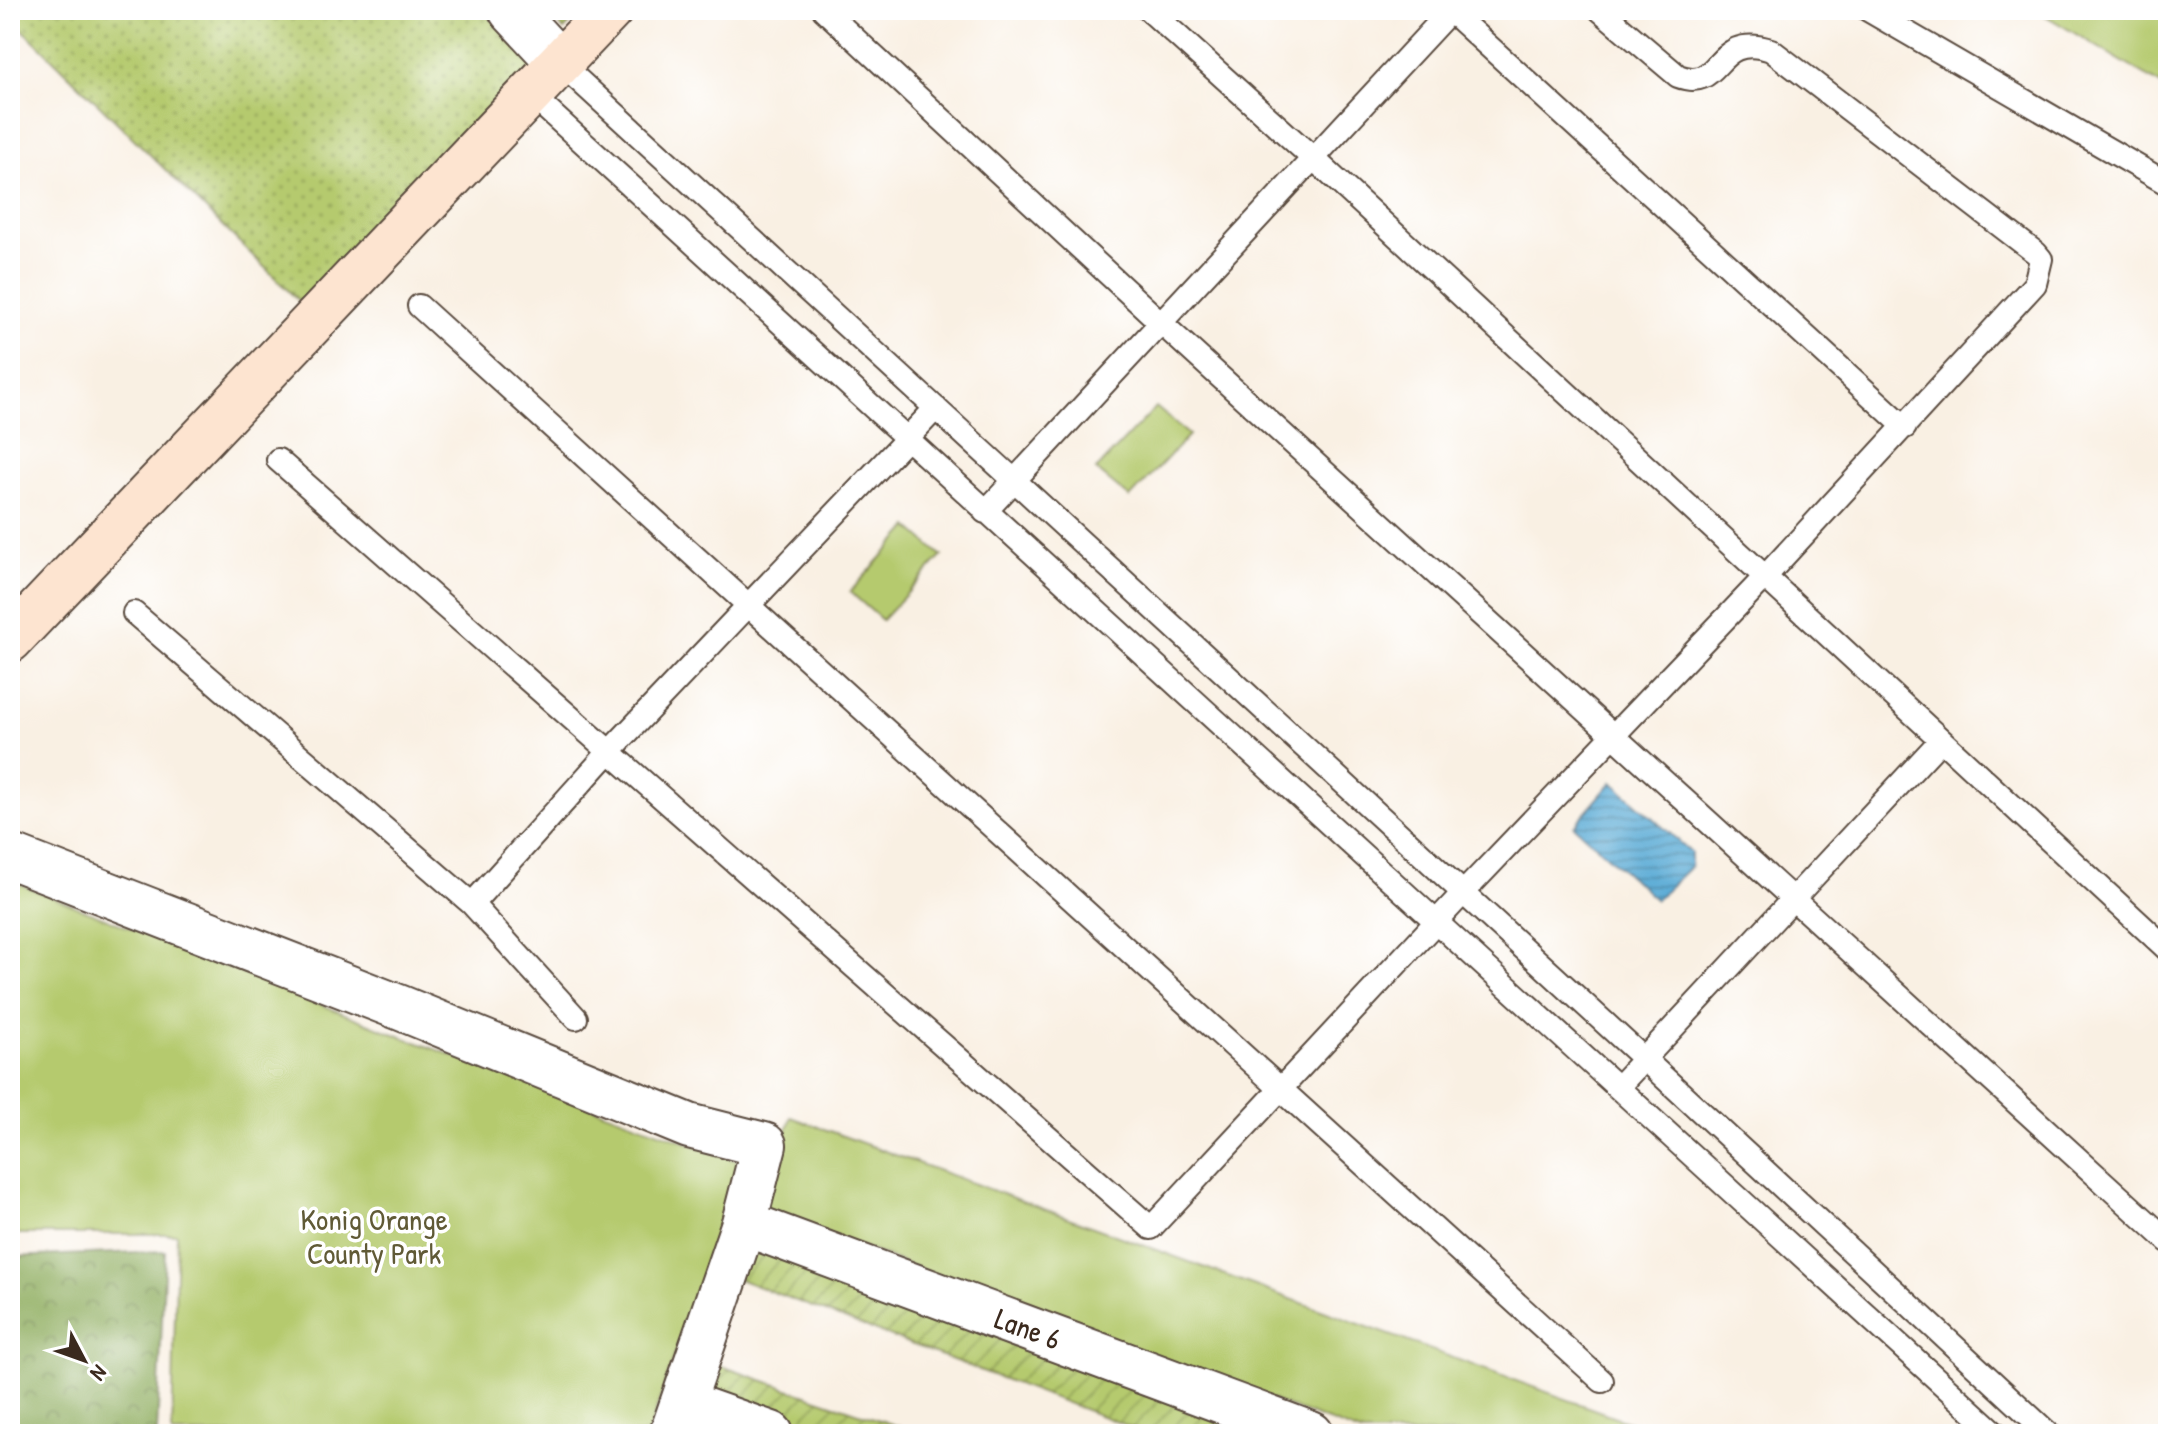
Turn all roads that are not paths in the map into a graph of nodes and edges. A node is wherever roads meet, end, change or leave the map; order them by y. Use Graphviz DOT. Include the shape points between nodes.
graph roads {
  1 [pos="511,10"];
  2 [pos="610,10"];
  3 [pos="824,10"];
  4 [pos="1149,10"];
  5 [pos="1450,10"];
  6 [pos="1600,10"];
  7 [pos="1868,10"];
  8 [pos="560,63"];
  9 [pos="530,94"];
  10 [pos="1315,160"];
  11 [pos="2168,184"];
  12 [pos="419,306"];
  13 [pos="1160,322"];
  14 [pos="936,408"];
  15 [pos="1905,427"];
  16 [pos="905,438"];
  17 [pos="278,460"];
  18 [pos="1014,480"];
  19 [pos="985,512"];
  20 [pos="1764,578"];
  21 [pos="747,606"];
  22 [pos="134,613"];
  23 [pos="10,640"];
  24 [pos="1612,735"];
  25 [pos="1940,741"];
  26 [pos="609,752"];
  27 [pos="10,856"];
  28 [pos="1462,894"];
  29 [pos="1791,899"];
  30 [pos="472,904"];
  31 [pos="1435,923"];
  32 [pos="2168,950"];
  33 [pos="576,1018"];
  34 [pos="1643,1058"];
  35 [pos="1618,1087"];
  36 [pos="1281,1088"];
  37 [pos="744,1223"];
  38 [pos="2168,1241"];
  39 [pos="1972,1363"];
  40 [pos="1602,1381"];
  41 [pos="1949,1390"];
  42 [pos="677,1419"];
  43 [pos="771,1434"];
  44 [pos="1311,1434"];
  45 [pos="1997,1434"];
  46 [pos="2049,1434"];
  1 -- 8 [label="street"];
  2 -- 8 [label="main road"];
  3 -- 13 [label="lane"];
  4 -- 10 [label="lane"];
  5 -- 10 [label="lane"];
  5 -- 15 [label="lane"];
  6 -- 15 [label="lane" via="1689,80 1700,80 1731,50 1756,45 1771,50 2041,259 2035,284"];
  7 -- 11 [label="lane"];
  8 -- 9 [label="main road"];
  8 -- 14 [label="lane"];
  9 -- 16 [label="lane"];
  9 -- 23 [label="main road"];
  10 -- 13 [label="lane"];
  10 -- 20 [label="lane"];
  12 -- 21 [label="lane"];
  13 -- 18 [label="lane"];
  13 -- 24 [label="lane"];
  14 -- 16 [label="lane"];
  14 -- 18 [label="lane"];
  15 -- 20 [label="lane"];
  16 -- 19 [label="lane"];
  16 -- 21 [label="lane"];
  17 -- 26 [label="lane"];
  18 -- 19 [label="lane"];
  18 -- 28 [label="lane"];
  19 -- 31 [label="lane"];
  20 -- 24 [label="lane"];
  20 -- 25 [label="lane"];
  21 -- 26 [label="lane"];
  21 -- 36 [label="lane"];
  22 -- 30 [label="lane"];
  24 -- 28 [label="lane"];
  24 -- 29 [label="lane"];
  25 -- 29 [label="lane"];
  25 -- 32 [label="lane"];
  26 -- 30 [label="lane"];
  26 -- 36 [label="lane" via="1151,1228"];
  27 -- 37 [label="street" via="689,1126 764,1145"];
  28 -- 31 [label="lane"];
  28 -- 34 [label="lane"];
  29 -- 34 [label="lane"];
  29 -- 38 [label="lane"];
  30 -- 33 [label="lane"];
  31 -- 35 [label="lane"];
  31 -- 36 [label="lane"];
  34 -- 35 [label="lane"];
  34 -- 39 [label="lane"];
  35 -- 41 [label="lane"];
  36 -- 40 [label="lane"];
  37 -- 42 [label="street"];
  37 -- 44 [label="street, Lane 6"];
  39 -- 41 [label="lane"];
  39 -- 46 [label="lane"];
  41 -- 45 [label="lane"];
  42 -- 43 [label="street"];
}
